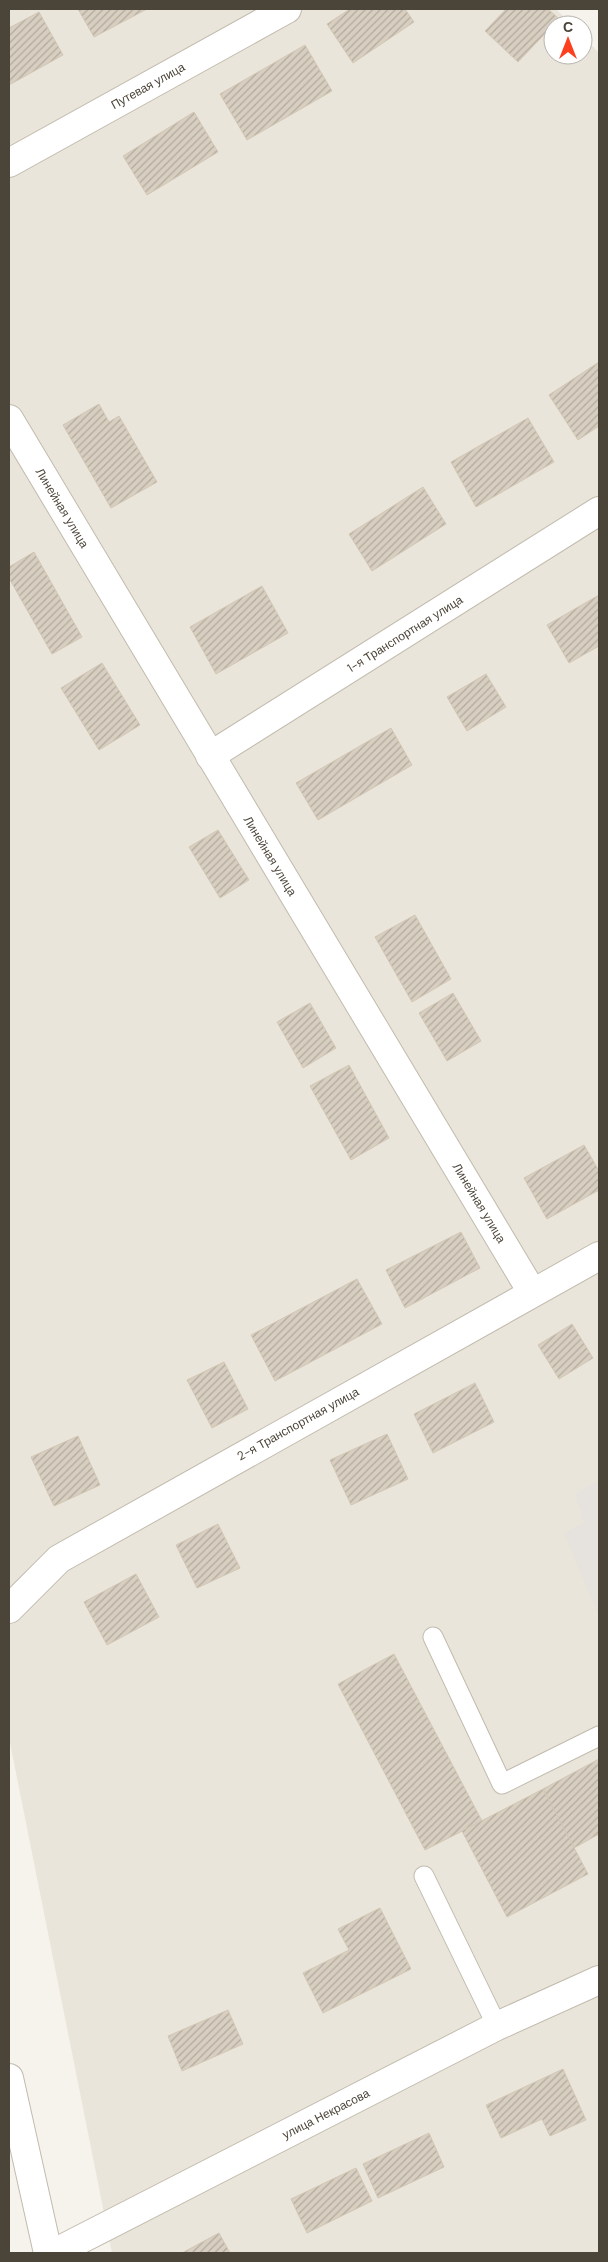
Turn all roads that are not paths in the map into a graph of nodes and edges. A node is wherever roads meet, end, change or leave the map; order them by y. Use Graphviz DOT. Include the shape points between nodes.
graph roads {
  1 [pos="287,9"];
  2 [pos="9,164"];
  3 [pos="9,419"];
  4 [pos="599,511"];
  5 [pos="210,756"];
  6 [pos="599,1256"];
  7 [pos="532,1292"];
  8 [pos="9,1609"];
  9 [pos="433,1637"];
  10 [pos="599,1736"];
  11 [pos="424,1876"];
  12 [pos="599,1980"];
  13 [pos="497,2026"];
  14 [pos="9,2078"];
  15 [pos="48,2253"];
  16 [pos="54,2253"];
  1 -- 2 [label="street, Путевая улица"];
  3 -- 5 [label="street, Линейная улица"];
  4 -- 5 [label="street, 1-я Транспортная улица"];
  5 -- 7 [label="street, Линейная улица"];
  6 -- 7 [label="street, 2-я Транспортная улица"];
  7 -- 8 [label="street, 2-я Транспортная улица" via="59,1559"];
  9 -- 10 [label="lane" via="502,1784"];
  11 -- 13 [label="lane"];
  12 -- 13 [label="street, улица Некрасова"];
  13 -- 16 [label="street, улица Некрасова"];
  14 -- 15 [label="street"];
}
